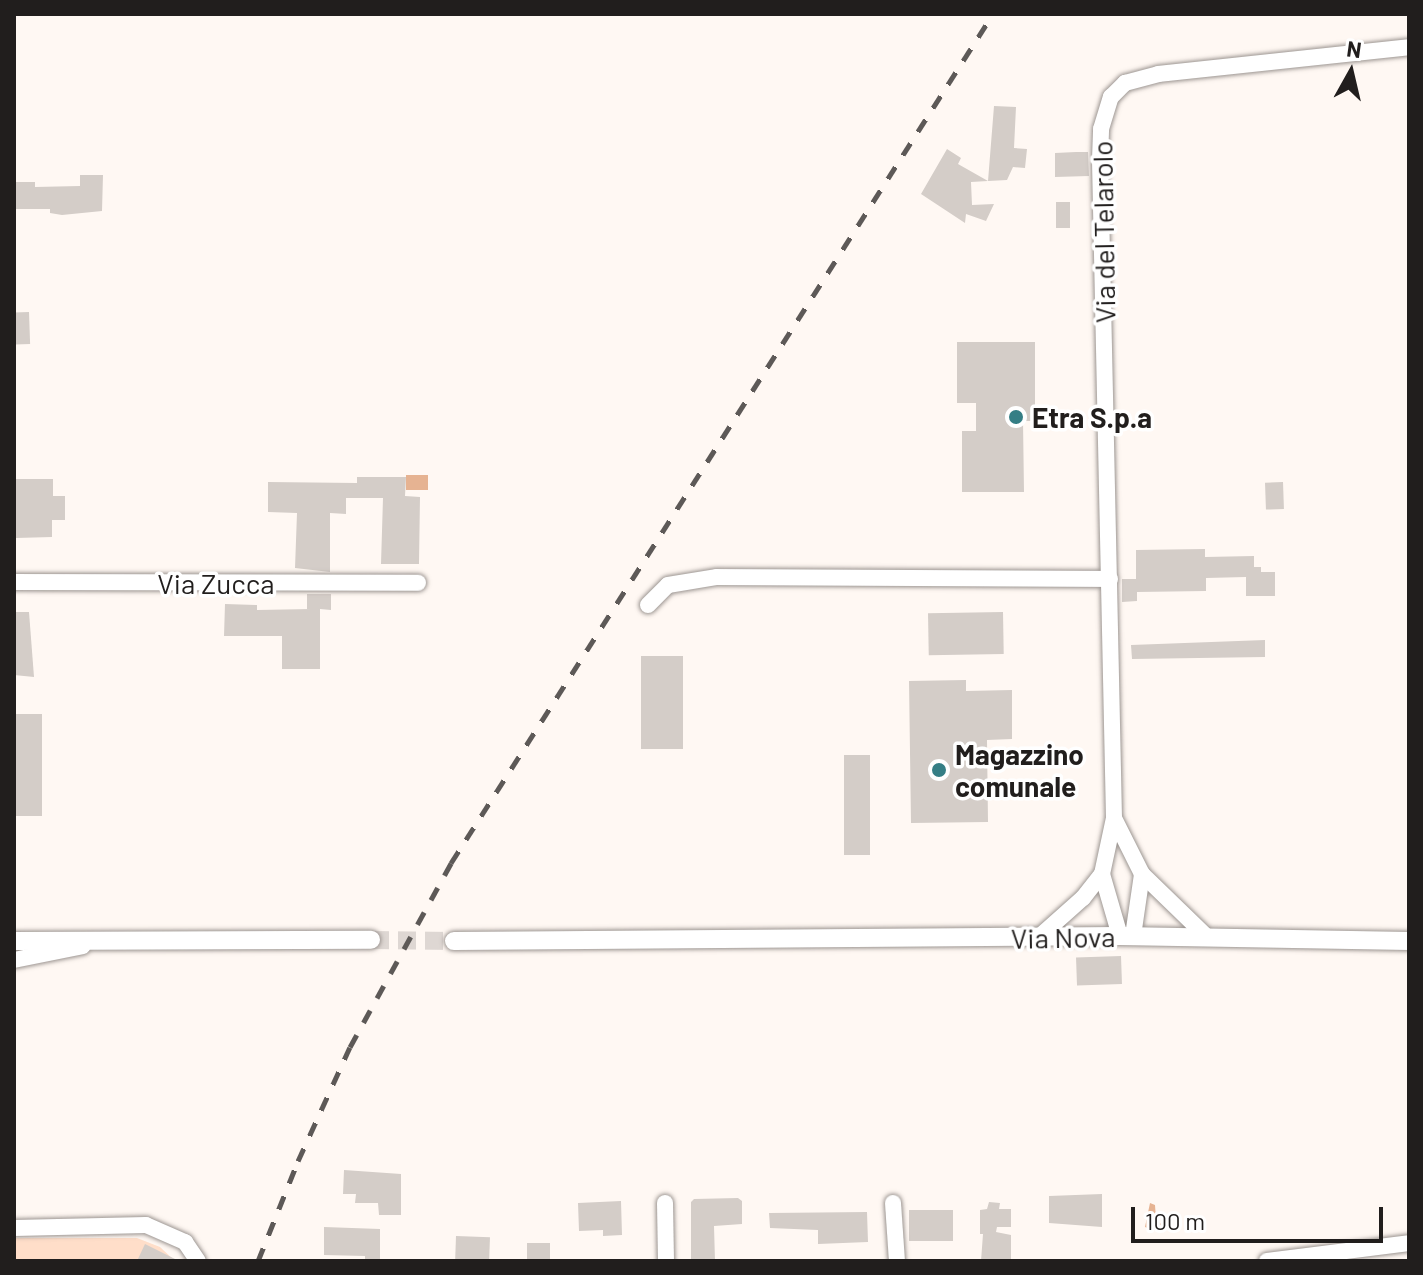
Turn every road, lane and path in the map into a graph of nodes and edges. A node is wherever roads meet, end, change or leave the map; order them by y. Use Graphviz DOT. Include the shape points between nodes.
graph roads {
  1 [pos="1409,47"];
  2 [pos="1110,579"];
  3 [pos="14,582"];
  4 [pos="418,583"];
  5 [pos="648,605"];
  6 [pos="1114,818"];
  7 [pos="1102,874"];
  8 [pos="1142,874"];
  9 [pos="14,929"];
  10 [pos="1126,936"];
  11 [pos="1039,937"];
  12 [pos="1208,938"];
  13 [pos="371,940"];
  14 [pos="14,941"];
  15 [pos="454,941"];
  16 [pos="1409,941"];
  17 [pos="106,942"];
  18 [pos="14,960"];
  19 [pos="665,1203"];
  20 [pos="893,1203"];
  21 [pos="14,1228"];
  22 [pos="1409,1243"];
  23 [pos="198,1261"];
  24 [pos="666,1261"];
  25 [pos="897,1261"];
  26 [pos="1267,1261"];
  1 -- 2 [label="street, Via del Telarolo" via="1158,74 1125,83 1111,97 1101,129 1100,160"];
  2 -- 5 [label="street" via="717,577 668,585"];
  2 -- 6 [label="street, Via del Telarolo"];
  3 -- 4 [label="street, Via Zucca"];
  6 -- 7 [label="street"];
  6 -- 8 [label="street"];
  7 -- 10 [label="street"];
  7 -- 11 [label="street"];
  8 -- 10 [label="street"];
  8 -- 12 [label="street"];
  9 -- 17 [label="street"];
  10 -- 11 [label="street, Via Nova"];
  10 -- 12 [label="street, Via Nova"];
  11 -- 15 [label="street, Via Nova"];
  12 -- 16 [label="street, Via Nova"];
  13 -- 17 [label="street"];
  14 -- 17 [label="street"];
  17 -- 18 [label="street"];
  19 -- 24 [label="street"];
  20 -- 25 [label="street"];
  21 -- 23 [label="street" via="146,1225 185,1242"];
  22 -- 26 [label="street"];
}
